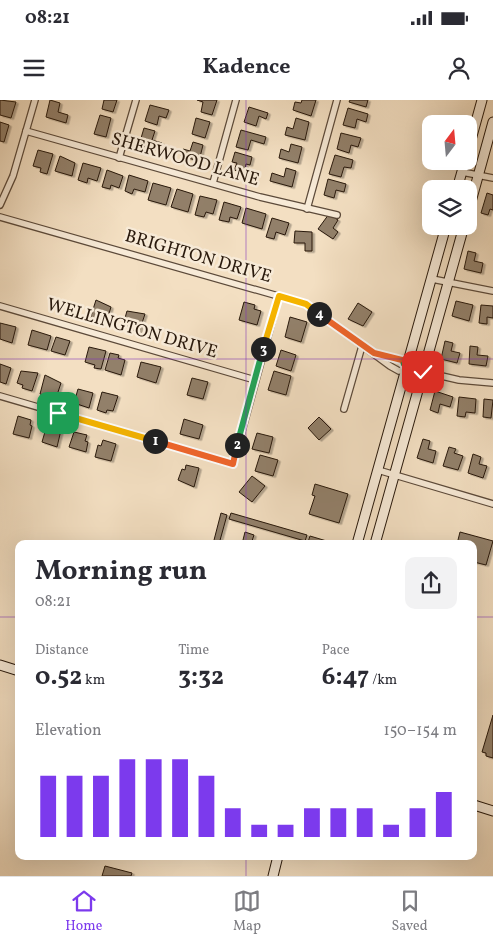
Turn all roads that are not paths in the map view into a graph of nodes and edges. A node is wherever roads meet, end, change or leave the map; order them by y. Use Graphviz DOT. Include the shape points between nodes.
graph roads {
  1 [pos="35,100"];
  2 [pos="136,100"];
  3 [pos="236,100"];
  4 [pos="337,100"];
  5 [pos="482,100"];
  6 [pos="478,115"];
  7 [pos="493,122"];
  8 [pos="26,131"];
  9 [pos="119,158"];
  10 [pos="462,172"];
  11 [pos="478,175"];
  12 [pos="493,178"];
  13 [pos="460,180"];
  14 [pos="477,180"];
  15 [pos="213,183"];
  16 [pos="0,205"];
  17 [pos="307,209"];
  18 [pos="337,215"];
  19 [pos="0,217"];
  20 [pos="444,235"];
  21 [pos="462,235"];
  22 [pos="432,279"];
  23 [pos="448,284"];
  24 [pos="493,291"];
  25 [pos="279,296"];
  26 [pos="0,306"];
  27 [pos="362,346"];
  28 [pos="374,353"];
  29 [pos="407,368"];
  30 [pos="423,372"];
  31 [pos="255,380"];
  32 [pos="493,383"];
  33 [pos="0,396"];
  34 [pos="344,409"];
  35 [pos="378,470"];
  36 [pos="395,475"];
  37 [pos="493,504"];
  38 [pos="358,540"];
  39 [pos="377,540"];
  40 [pos="0,665"];
  41 [pos="15,670"];
  42 [pos="477,806"];
  43 [pos="493,811"];
  44 [pos="277,860"];
  45 [pos="273,876"];
  1 -- 8 [label="street"];
  2 -- 9 [label="street"];
  3 -- 15 [label="street"];
  4 -- 17 [label="street"];
  5 -- 6 [label="main road"];
  7 -- 11 [label="main road"];
  8 -- 9 [label="street, SHERWOOD LANE"];
  8 -- 16 [label="street" via="13,176"];
  9 -- 15 [label="street, SHERWOOD LANE"];
  10 -- 11 [label="street"];
  10 -- 13 [label="main road"];
  11 -- 12 [label="street"];
  11 -- 14 [label="main road"];
  15 -- 17 [label="street, SHERWOOD LANE"];
  17 -- 18 [label="street, SHERWOOD LANE"];
  19 -- 25 [label="street, BRIGHTON DRIVE"];
  20 -- 22 [label="main road"];
  21 -- 23 [label="main road"];
  22 -- 23 [label="street"];
  22 -- 29 [label="main road"];
  23 -- 24 [label="street"];
  23 -- 30 [label="main road"];
  25 -- 27 [label="street, BRIGHTON DRIVE" via="306,304"];
  25 -- 31 [label="street"];
  26 -- 31 [label="street, WELLINGTON DRIVE"];
  27 -- 28 [label="street, BRIGHTON DRIVE"];
  27 -- 34 [label="street"];
  28 -- 29 [label="street, BRIGHTON DRIVE" via="402,360"];
  28 -- 29 [label="street, BRIGHTON DRIVE" via="399,371"];
  29 -- 30 [label="street"];
  29 -- 35 [label="main road"];
  30 -- 32 [label="street"];
  30 -- 36 [label="main road"];
  31 -- 33 [label="street" via="233,464"];
  35 -- 36 [label="street"];
  35 -- 38 [label="main road"];
  36 -- 37 [label="street"];
  36 -- 39 [label="main road"];
  40 -- 41 [label="main road"];
  42 -- 43 [label="main road"];
  44 -- 45 [label="main road"];
}
